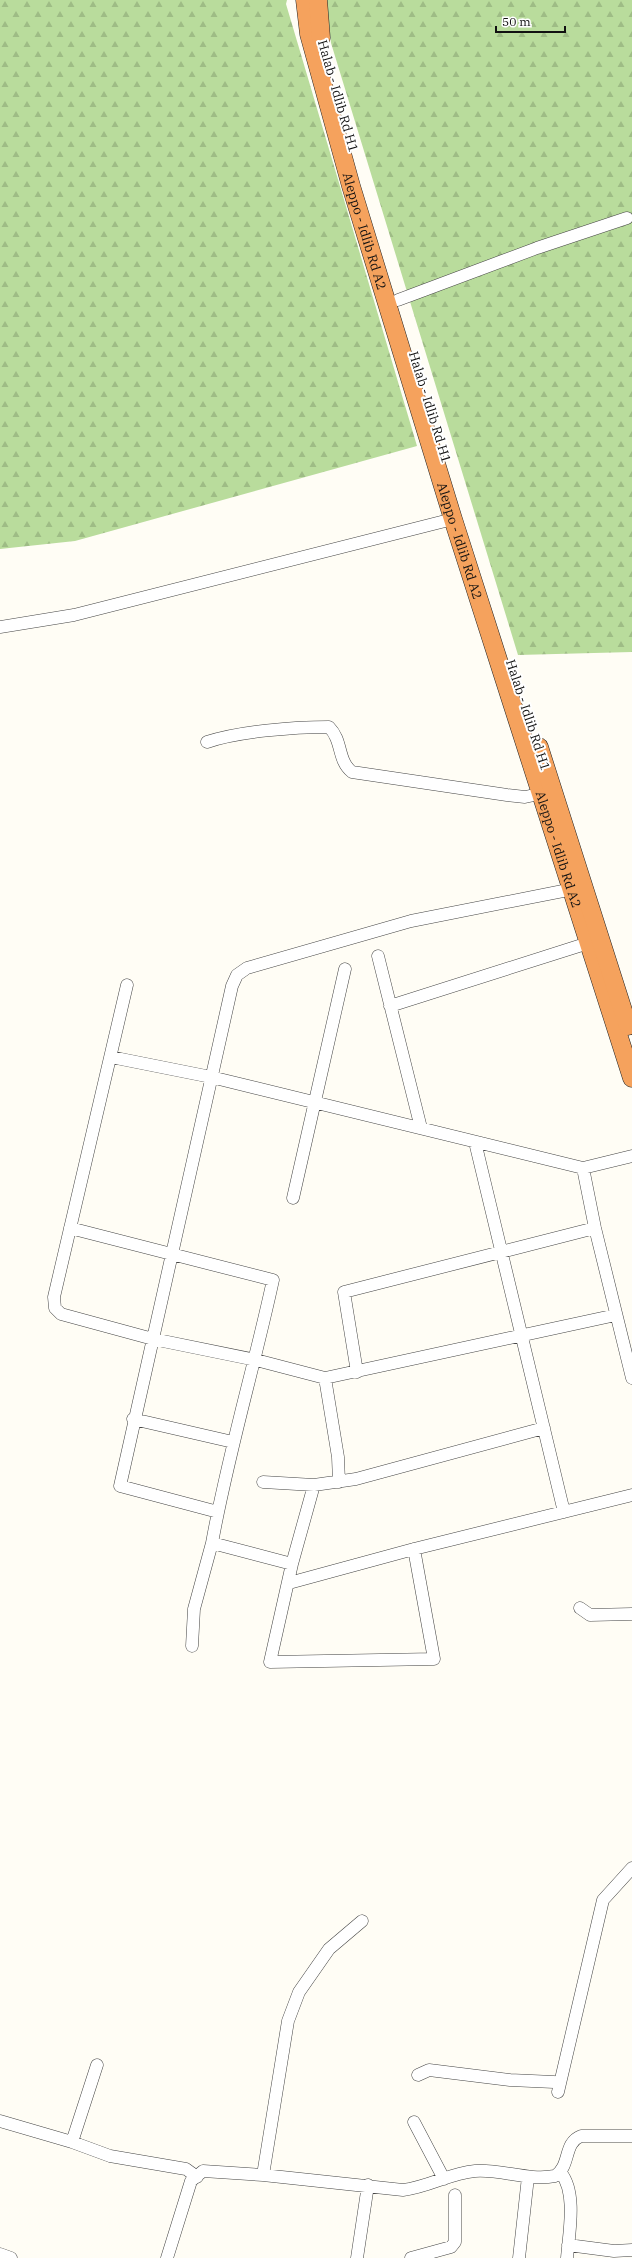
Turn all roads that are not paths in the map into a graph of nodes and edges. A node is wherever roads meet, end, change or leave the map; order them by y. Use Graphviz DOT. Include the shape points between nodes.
graph roads {
  1 [pos="305,0"];
  2 [pos="318,0"];
  3 [pos="627,218"];
  4 [pos="398,300"];
  5 [pos="458,518"];
  6 [pos="0,627"];
  7 [pos="207,742"];
  8 [pos="547,792"];
  9 [pos="563,891"];
  10 [pos="582,945"];
  11 [pos="378,956"];
  12 [pos="345,970"];
  13 [pos="127,985"];
  14 [pos="390,1006"];
  15 [pos="632,1038"];
  16 [pos="111,1057"];
  17 [pos="211,1077"];
  18 [pos="632,1078"];
  19 [pos="315,1102"];
  20 [pos="420,1128"];
  21 [pos="475,1142"];
  22 [pos="632,1156"];
  23 [pos="583,1168"];
  24 [pos="293,1198"];
  25 [pos="70,1228"];
  26 [pos="595,1228"];
  27 [pos="502,1252"];
  28 [pos="172,1254"];
  29 [pos="616,1315"];
  30 [pos="522,1336"];
  31 [pos="153,1339"];
  32 [pos="256,1360"];
  33 [pos="357,1372"];
  34 [pos="325,1378"];
  35 [pos="632,1378"];
  36 [pos="133,1420"];
  37 [pos="544,1428"];
  38 [pos="233,1442"];
  39 [pos="263,1482"];
  40 [pos="339,1482"];
  41 [pos="314,1485"];
  42 [pos="632,1496"];
  43 [pos="218,1512"];
  44 [pos="564,1512"];
  45 [pos="212,1543"];
  46 [pos="414,1549"];
  47 [pos="292,1564"];
  48 [pos="289,1583"];
  49 [pos="580,1608"];
  50 [pos="632,1614"];
  51 [pos="192,1646"];
  52 [pos="632,1868"];
  53 [pos="362,1921"];
  54 [pos="97,2065"];
  55 [pos="418,2075"];
  56 [pos="0,2121"];
  57 [pos="414,2122"];
  58 [pos="632,2136"];
  59 [pos="72,2142"];
  60 [pos="561,2173"];
  61 [pos="262,2175"];
  62 [pos="197,2177"];
  63 [pos="528,2177"];
  64 [pos="444,2179"];
  65 [pos="368,2185"];
  66 [pos="455,2195"];
  67 [pos="568,2245"];
  68 [pos="632,2250"];
  69 [pos="0,2254"];
  70 [pos="11,2258"];
  71 [pos="167,2258"];
  72 [pos="357,2258"];
  73 [pos="411,2258"];
  74 [pos="519,2258"];
  75 [pos="567,2258"];
  1 -- 5 [label="highway, Aleppo - Idlib Rd A2" via="309,34 351,186"];
  2 -- 4 [label="highway, Halab - Idlib Rd H1" via="321,37"];
  3 -- 4 [label="street" via="537,248"];
  4 -- 5 [label="highway, Halab - Idlib Rd H1"];
  5 -- 6 [label="street" via="74,615"];
  5 -- 8 [label="highway, Aleppo - Idlib Rd A2"];
  7 -- 8 [label="street" via="223,737 329,727 336,733 345,766 352,772 507,795 525,796"];
  8 -- 15 [label="highway"];
  8 -- 18 [label="highway, Aleppo - Idlib Rd A2"];
  9 -- 17 [label="street" via="411,921 247,968 237,975 232,986"];
  10 -- 14 [label="street"];
  11 -- 14 [label="street"];
  12 -- 19 [label="street"];
  13 -- 16 [label="street"];
  14 -- 20 [label="street"];
  16 -- 17 [label="street"];
  16 -- 25 [label="street"];
  17 -- 19 [label="street"];
  17 -- 28 [label="street"];
  19 -- 20 [label="street"];
  19 -- 24 [label="street"];
  20 -- 21 [label="street"];
  21 -- 23 [label="street"];
  21 -- 27 [label="street"];
  22 -- 23 [label="street"];
  23 -- 26 [label="street"];
  25 -- 28 [label="street"];
  25 -- 31 [label="street" via="54,1297 55,1308 61,1314"];
  26 -- 27 [label="street"];
  26 -- 29 [label="street"];
  27 -- 30 [label="street"];
  27 -- 33 [label="street" via="344,1292"];
  28 -- 31 [label="street"];
  28 -- 32 [label="street" via="274,1280"];
  29 -- 30 [label="street"];
  29 -- 35 [label="street"];
  30 -- 33 [label="street"];
  30 -- 37 [label="street"];
  31 -- 32 [label="street"];
  31 -- 36 [label="street"];
  32 -- 34 [label="street"];
  32 -- 38 [label="street"];
  33 -- 34 [label="street"];
  34 -- 40 [label="street" via="338,1457"];
  36 -- 38 [label="street"];
  36 -- 43 [label="street" via="120,1486"];
  37 -- 40 [label="street"];
  37 -- 44 [label="street"];
  38 -- 43 [label="street"];
  39 -- 41 [label="street"];
  40 -- 41 [label="street"];
  41 -- 47 [label="street"];
  42 -- 44 [label="street"];
  43 -- 45 [label="street"];
  44 -- 46 [label="street"];
  45 -- 47 [label="street"];
  45 -- 51 [label="street" via="194,1609"];
  46 -- 48 [label="street"];
  46 -- 48 [label="street" via="434,1659 270,1662"];
  47 -- 48 [label="street"];
  49 -- 50 [label="street" via="590,1615"];
  52 -- 55 [label="street" via="603,1900 556,2087 429,2070"];
  53 -- 61 [label="street" via="329,1949 299,1992 288,2021"];
  54 -- 59 [label="street"];
  56 -- 59 [label="street"];
  57 -- 64 [label="street"];
  58 -- 60 [label="street" via="577,2138 570,2146 565,2168"];
  59 -- 62 [label="street" via="110,2156 186,2170"];
  60 -- 63 [label="street" via="546,2178"];
  60 -- 67 [label="street" via="567,2180 571,2193"];
  61 -- 62 [label="street" via="203,2172"];
  61 -- 65 [label="street"];
  62 -- 71 [label="street" via="191,2181"];
  63 -- 64 [label="street" via="477,2171"];
  63 -- 74 [label="street"];
  64 -- 65 [label="street" via="404,2190"];
  65 -- 72 [label="street"];
  66 -- 73 [label="street" via="454,2242 451,2247"];
  67 -- 68 [label="street" via="614,2251"];
  67 -- 75 [label="street"];
  69 -- 70 [label="street"];
}
